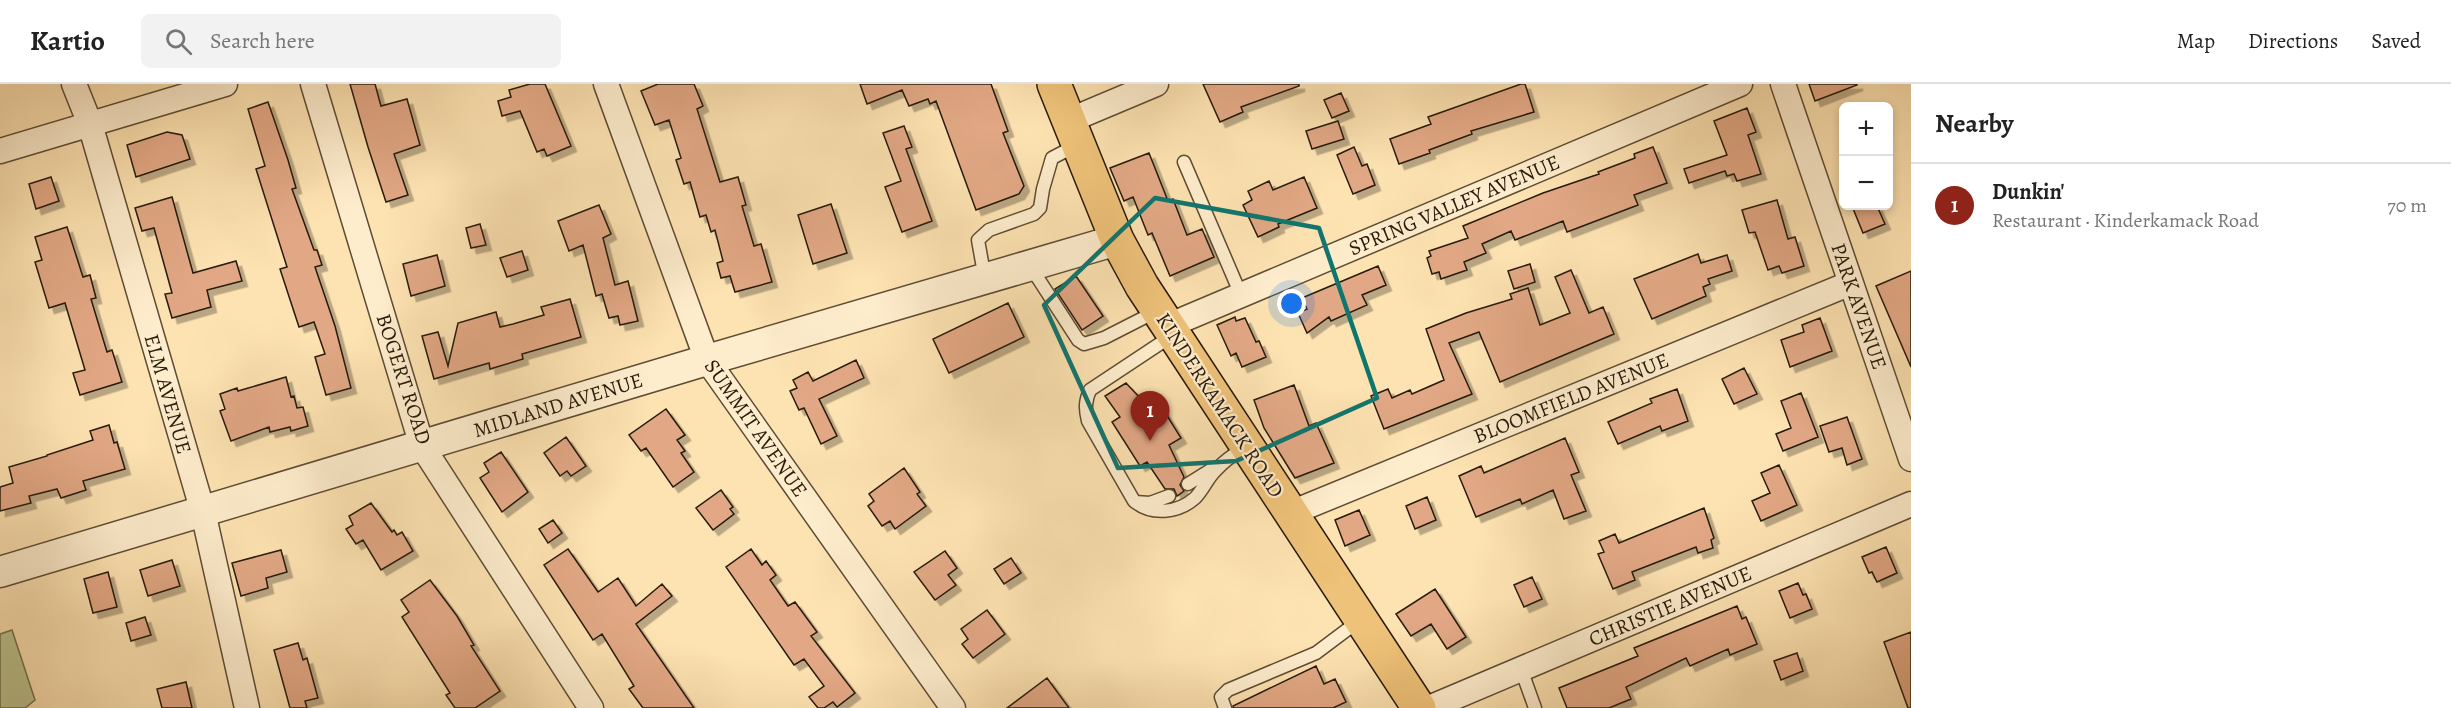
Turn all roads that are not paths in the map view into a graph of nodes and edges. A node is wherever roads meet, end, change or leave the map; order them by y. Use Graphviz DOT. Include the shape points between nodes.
graph roads {
  1 [pos="74,84"];
  2 [pos="225,84"];
  3 [pos="313,84"];
  4 [pos="606,84"];
  5 [pos="1054,84"];
  6 [pos="1156,84"];
  7 [pos="1740,84"];
  8 [pos="1783,84"];
  9 [pos="90,124"];
  10 [pos="1073,133"];
  11 [pos="0,151"];
  12 [pos="1184,162"];
  13 [pos="1117,240"];
  14 [pos="1030,266"];
  15 [pos="985,279"];
  16 [pos="1851,283"];
  17 [pos="1241,295"];
  18 [pos="1167,323"];
  19 [pos="707,360"];
  20 [pos="422,446"];
  21 [pos="1235,454"];
  22 [pos="1911,459"];
  23 [pos="1188,484"];
  24 [pos="1169,496"];
  25 [pos="1134,501"];
  26 [pos="1911,504"];
  27 [pos="203,512"];
  28 [pos="1291,513"];
  29 [pos="0,572"];
  30 [pos="1361,620"];
  31 [pos="1521,669"];
  32 [pos="247,708"];
  33 [pos="591,708"];
  34 [pos="953,708"];
  35 [pos="1226,708"];
  36 [pos="1419,708"];
  37 [pos="1429,708"];
  38 [pos="1535,708"];
  1 -- 9 [label="street, ELM AVENUE"];
  2 -- 9 [label="street"];
  3 -- 20 [label="street, BOGERT ROAD"];
  4 -- 19 [label="street, SUMMIT AVENUE"];
  5 -- 10 [label="main road, KINDERKAMACK ROAD"];
  6 -- 10 [label="street"];
  7 -- 17 [label="street, SPRING VALLEY AVENUE"];
  8 -- 16 [label="street, PARK AVENUE"];
  9 -- 11 [label="street"];
  9 -- 27 [label="street, ELM AVENUE"];
  10 -- 13 [label="main road, KINDERKAMACK ROAD"];
  10 -- 15 [label="lane" via="1052,158 1040,208 1034,214 989,230 978,240"];
  12 -- 17 [label="lane"];
  13 -- 14 [label="street, MIDLAND AVENUE"];
  13 -- 18 [label="main road, KINDERKAMACK ROAD"];
  14 -- 15 [label="street, MIDLAND AVENUE"];
  14 -- 18 [label="lane" via="1084,344"];
  15 -- 19 [label="street, MIDLAND AVENUE"];
  16 -- 22 [label="street, PARK AVENUE"];
  16 -- 28 [label="street, BLOOMFIELD AVENUE"];
  17 -- 18 [label="street, SPRING VALLEY AVENUE"];
  18 -- 21 [label="main road, KINDERKAMACK ROAD"];
  18 -- 25 [label="lane" via="1090,390 1085,408 1091,428"];
  19 -- 20 [label="street, MIDLAND AVENUE"];
  19 -- 34 [label="street, SUMMIT AVENUE"];
  20 -- 27 [label="street, MIDLAND AVENUE"];
  20 -- 33 [label="street, BOGERT ROAD"];
  21 -- 23 [label="lane"];
  21 -- 25 [label="lane" via="1196,496 1178,508 1152,511"];
  21 -- 28 [label="main road, KINDERKAMACK ROAD"];
  24 -- 25 [label="lane" via="1150,502"];
  26 -- 31 [label="street, CHRISTIE AVENUE"];
  27 -- 29 [label="street, MIDLAND AVENUE"];
  27 -- 32 [label="street, ELM AVENUE"];
  28 -- 30 [label="main road, KINDERKAMACK ROAD"];
  30 -- 35 [label="lane" via="1316,653 1228,690 1221,697"];
  30 -- 36 [label="main road, KINDERKAMACK ROAD"];
  31 -- 37 [label="street, CHRISTIE AVENUE"];
  31 -- 38 [label="lane"];
}
